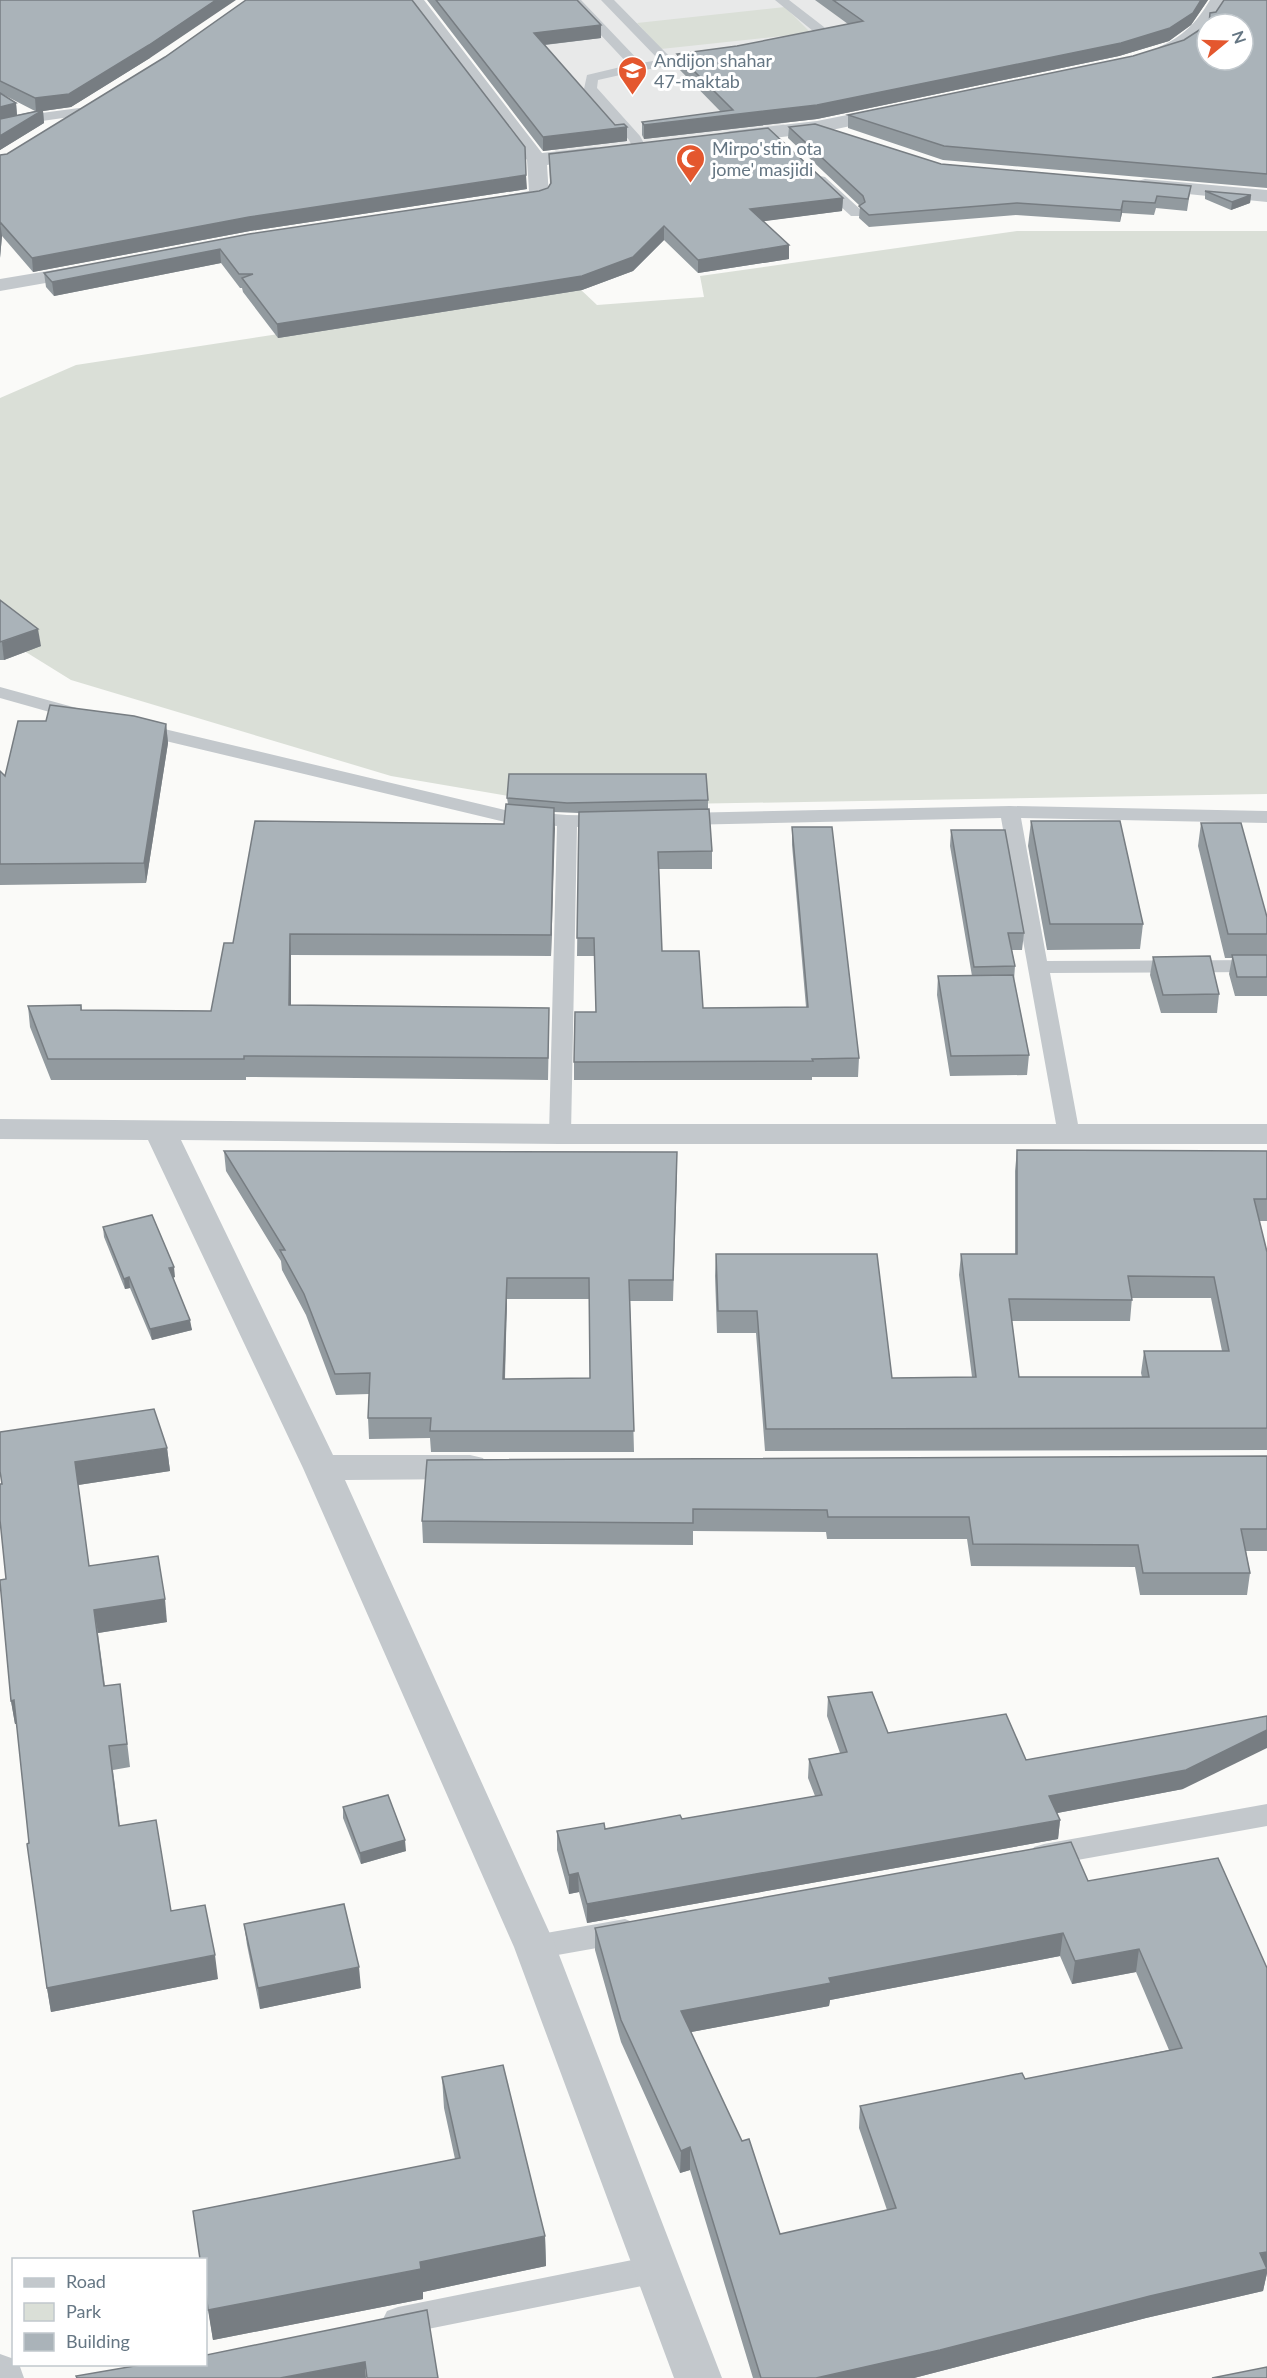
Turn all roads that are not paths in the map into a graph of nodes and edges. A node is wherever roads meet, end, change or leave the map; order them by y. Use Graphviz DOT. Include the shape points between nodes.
graph roads {
  1 [pos="416,0"];
  2 [pos="574,0"];
  3 [pos="607,0"];
  4 [pos="781,0"];
  5 [pos="1219,0"];
  6 [pos="781,44"];
  7 [pos="714,55"];
  8 [pos="1145,57"];
  9 [pos="669,62"];
  10 [pos="638,67"];
  11 [pos="86,107"];
  12 [pos="915,107"];
  13 [pos="17,108"];
  14 [pos="34,118"];
  15 [pos="0,127"];
  16 [pos="818,127"];
  17 [pos="39,137"];
  18 [pos="851,138"];
  19 [pos="716,139"];
  20 [pos="661,145"];
  21 [pos="639,147"];
  22 [pos="537,160"];
  23 [pos="814,173"];
  24 [pos="1128,184"];
  25 [pos="1267,196"];
  26 [pos="480,204"];
  27 [pos="856,213"];
  28 [pos="108,267"];
  29 [pos="0,285"];
  30 [pos="0,692"];
  31 [pos="99,719"];
  32 [pos="123,725"];
  33 [pos="1010,812"];
  34 [pos="1267,817"];
  35 [pos="663,819"];
  36 [pos="627,820"];
  37 [pos="567,821"];
  38 [pos="1267,966"];
  39 [pos="1037,967"];
  40 [pos="0,1130"];
  41 [pos="160,1131"];
  42 [pos="560,1134"];
  43 [pos="1267,1134"];
  44 [pos="1068,1135"];
  45 [pos="501,1467"];
  46 [pos="321,1468"];
  47 [pos="1267,1815"];
  48 [pos="1019,1860"];
  49 [pos="653,1926"];
  50 [pos="535,1947"];
  51 [pos="657,2269"];
  52 [pos="368,2327"];
  53 [pos="698,2378"];
  1 -- 22 [label="street"];
  2 -- 10 [label="lane"];
  3 -- 9 [label="lane"];
  4 -- 6 [label="lane" via="820,30 815,38"];
  5 -- 8 [label="street" via="1200,31 1176,47"];
  7 -- 9 [label="lane"];
  9 -- 10 [label="lane"];
  10 -- 21 [label="lane" via="592,78 590,89"];
  11 -- 14 [label="lane"];
  11 -- 17 [label="street"];
  12 -- 16 [label="street"];
  13 -- 14 [label="lane"];
  14 -- 15 [label="lane"];
  16 -- 18 [label="street"];
  16 -- 19 [label="street" via="775,137"];
  20 -- 21 [label="street"];
  21 -- 22 [label="street"];
  22 -- 26 [label="street" via="539,196"];
  23 -- 27 [label="lane"];
  24 -- 25 [label="street"];
  28 -- 29 [label="street"];
  30 -- 31 [label="lane"];
  32 -- 37 [label="lane" via="505,816"];
  33 -- 34 [label="lane"];
  33 -- 35 [label="lane"];
  33 -- 39 [label="lane"];
  36 -- 37 [label="lane"];
  37 -- 42 [label="lane"];
  38 -- 39 [label="lane"];
  39 -- 44 [label="lane"];
  40 -- 41 [label="street"];
  41 -- 42 [label="street"];
  41 -- 46 [label="street"];
  42 -- 44 [label="street"];
  43 -- 44 [label="street"];
  45 -- 46 [label="street"];
  46 -- 50 [label="street"];
  47 -- 48 [label="lane"];
  49 -- 50 [label="lane"];
  50 -- 51 [label="street"];
  51 -- 52 [label="lane"];
  51 -- 53 [label="street"];
}
